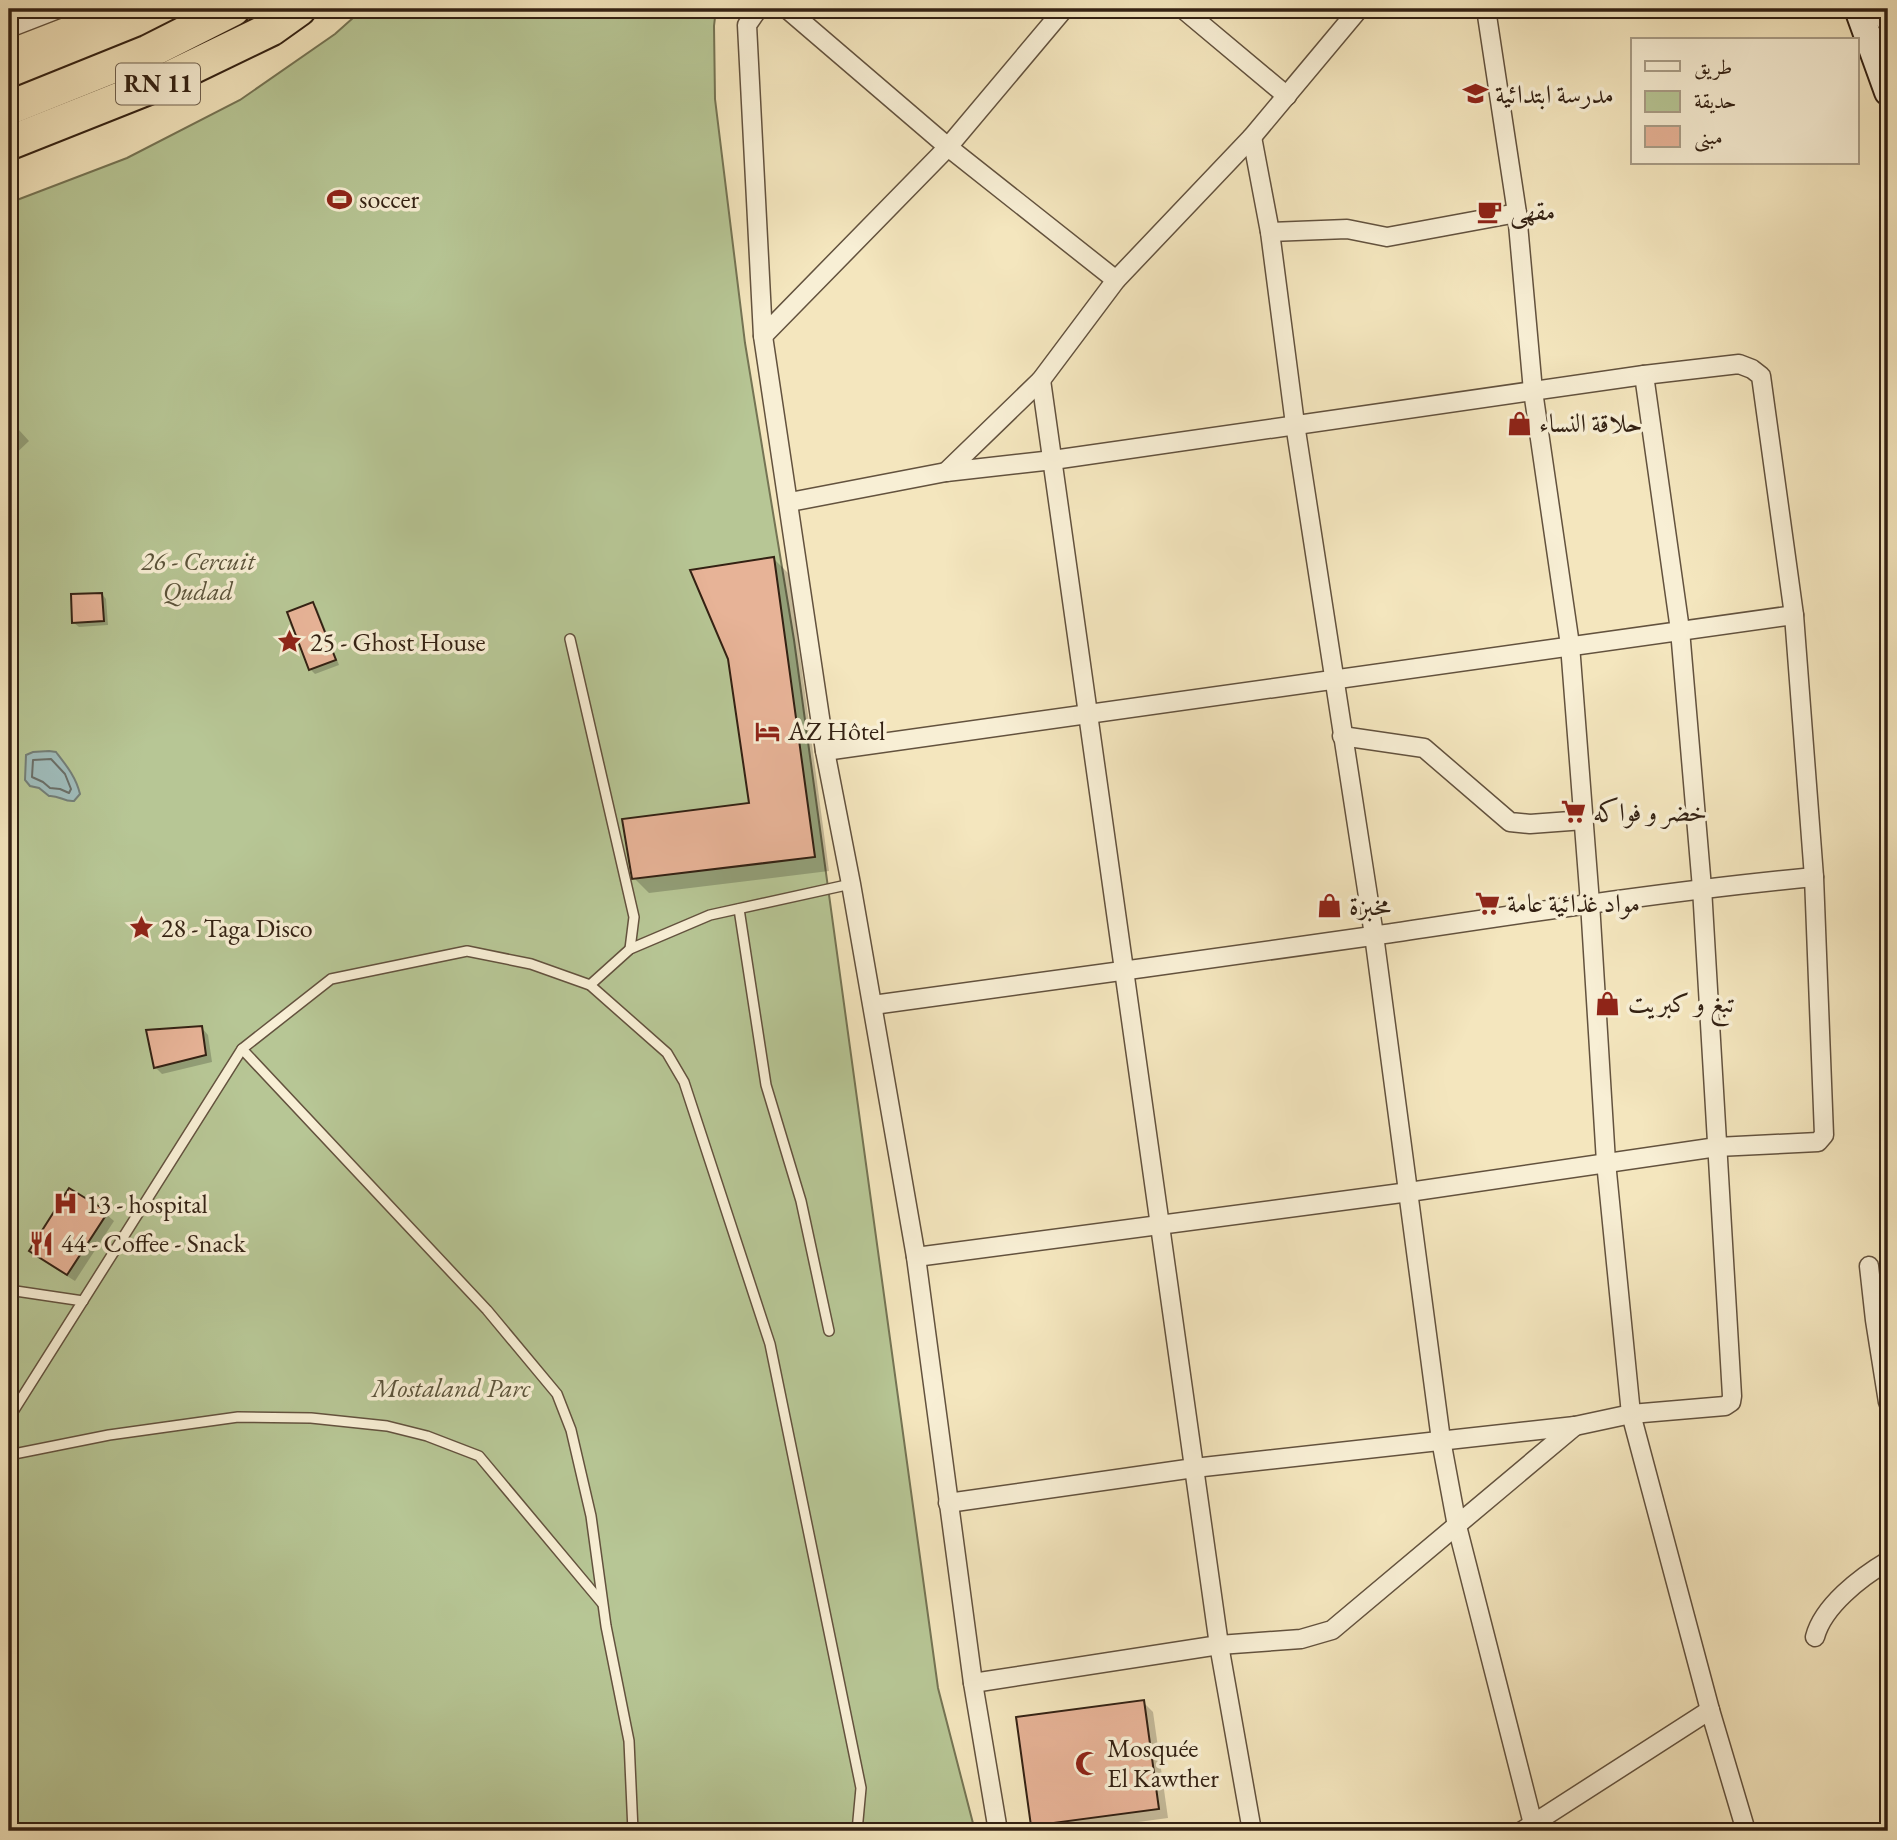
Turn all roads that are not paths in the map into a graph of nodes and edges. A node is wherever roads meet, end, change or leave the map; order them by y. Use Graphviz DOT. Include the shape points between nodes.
graph roads {
  1 [pos="58,9"];
  2 [pos="233,9"];
  3 [pos="299,9"];
  4 [pos="758,9"];
  5 [pos="787,9"];
  6 [pos="1064,9"];
  7 [pos="1183,9"];
  8 [pos="1359,9"];
  9 [pos="1486,9"];
  10 [pos="1858,9"];
  11 [pos="1885,9"];
  12 [pos="748,17"];
  13 [pos="1888,18"];
  14 [pos="9,28"];
  15 [pos="1888,92"];
  16 [pos="1287,96"];
  17 [pos="9,108"];
  18 [pos="1252,137"];
  19 [pos="9,144"];
  20 [pos="948,147"];
  21 [pos="1517,213"];
  22 [pos="1270,232"];
  23 [pos="1116,280"];
  24 [pos="763,336"];
  25 [pos="1644,375"];
  26 [pos="1041,380"];
  27 [pos="1533,391"];
  28 [pos="1295,424"];
  29 [pos="1053,460"];
  30 [pos="946,472"];
  31 [pos="790,502"];
  32 [pos="1794,615"];
  33 [pos="1680,630"];
  34 [pos="570,639"];
  35 [pos="1570,645"];
  36 [pos="1333,681"];
  37 [pos="1089,716"];
  38 [pos="1342,736"];
  39 [pos="825,751"];
  40 [pos="1584,820"];
  41 [pos="1814,877"];
  42 [pos="851,884"];
  43 [pos="1702,888"];
  44 [pos="1590,903"];
  45 [pos="739,909"];
  46 [pos="1374,935"];
  47 [pos="630,949"];
  48 [pos="1125,971"];
  49 [pos="590,985"];
  50 [pos="873,1004"];
  51 [pos="242,1049"];
  52 [pos="1717,1147"];
  53 [pos="1606,1162"];
  54 [pos="1409,1192"];
  55 [pos="1160,1225"];
  56 [pos="916,1257"];
  57 [pos="1870,1266"];
  58 [pos="9,1290"];
  59 [pos="83,1301"];
  60 [pos="829,1331"];
  61 [pos="1888,1402"];
  62 [pos="1631,1414"];
  63 [pos="9,1418"];
  64 [pos="1575,1426"];
  65 [pos="1441,1440"];
  66 [pos="9,1455"];
  67 [pos="1195,1468"];
  68 [pos="948,1503"];
  69 [pos="1457,1526"];
  70 [pos="1888,1562"];
  71 [pos="603,1605"];
  72 [pos="1815,1637"];
  73 [pos="1219,1645"];
  74 [pos="973,1683"];
  75 [pos="1710,1710"];
  76 [pos="1528,1828"];
  77 [pos="633,1831"];
  78 [pos="857,1831"];
  79 [pos="998,1831"];
  80 [pos="1252,1831"];
  81 [pos="1746,1831"];
  1 -- 14 [label="street"];
  2 -- 17 [label="highway, RN 11" via="148,52"];
  3 -- 19 [label="highway, RN 11" via="271,29 155,85"];
  4 -- 12 [label="street"];
  5 -- 20 [label="street"];
  6 -- 20 [label="street"];
  7 -- 16 [label="street"];
  8 -- 16 [label="street"];
  9 -- 21 [label="street"];
  10 -- 15 [label="street"];
  11 -- 13 [label="street"];
  12 -- 24 [label="street"];
  16 -- 18 [label="street"];
  18 -- 22 [label="street"];
  18 -- 23 [label="street"];
  20 -- 23 [label="street"];
  20 -- 24 [label="street"];
  21 -- 22 [label="street" via="1387,237 1347,229"];
  21 -- 27 [label="street"];
  22 -- 28 [label="street"];
  23 -- 26 [label="street"];
  24 -- 31 [label="street"];
  25 -- 27 [label="street"];
  25 -- 32 [label="street" via="1739,364 1761,376"];
  25 -- 33 [label="street"];
  26 -- 29 [label="street"];
  26 -- 30 [label="street"];
  27 -- 28 [label="street"];
  27 -- 35 [label="street"];
  28 -- 29 [label="street"];
  28 -- 36 [label="street"];
  29 -- 30 [label="street"];
  29 -- 37 [label="street"];
  30 -- 31 [label="street"];
  31 -- 39 [label="street"];
  32 -- 33 [label="street"];
  32 -- 41 [label="street"];
  33 -- 35 [label="street"];
  33 -- 43 [label="street"];
  34 -- 47 [label="lane" via="634,917"];
  35 -- 36 [label="street"];
  35 -- 40 [label="street"];
  36 -- 37 [label="street"];
  36 -- 38 [label="street"];
  37 -- 39 [label="street"];
  37 -- 48 [label="street"];
  38 -- 40 [label="street" via="1424,748 1510,822"];
  38 -- 46 [label="street"];
  39 -- 42 [label="street"];
  40 -- 44 [label="street"];
  41 -- 43 [label="street"];
  41 -- 52 [label="street" via="1824,1135 1818,1142"];
  42 -- 45 [label="lane"];
  42 -- 50 [label="street"];
  43 -- 44 [label="street"];
  43 -- 52 [label="street"];
  44 -- 46 [label="street"];
  44 -- 53 [label="street"];
  45 -- 47 [label="lane" via="710,915"];
  45 -- 60 [label="lane" via="766,1085 801,1201"];
  46 -- 48 [label="street"];
  46 -- 54 [label="street"];
  47 -- 49 [label="lane"];
  48 -- 50 [label="street"];
  48 -- 55 [label="street"];
  49 -- 51 [label="lane" via="531,964 467,951 331,979"];
  49 -- 78 [label="lane" via="667,1053 684,1082 770,1344 861,1788"];
  50 -- 56 [label="street"];
  51 -- 59 [label="lane"];
  51 -- 71 [label="lane" via="487,1310 557,1394 571,1430 591,1516"];
  52 -- 53 [label="street"];
  52 -- 62 [label="street" via="1731,1402"];
  53 -- 54 [label="street"];
  53 -- 62 [label="street"];
  54 -- 55 [label="street"];
  54 -- 65 [label="street"];
  55 -- 56 [label="street"];
  55 -- 67 [label="street"];
  56 -- 68 [label="street"];
  57 -- 61 [label="street"];
  58 -- 59 [label="lane"];
  59 -- 63 [label="lane"];
  62 -- 64 [label="street"];
  62 -- 75 [label="street"];
  64 -- 65 [label="street"];
  64 -- 69 [label="street"];
  65 -- 67 [label="street"];
  65 -- 69 [label="street"];
  66 -- 71 [label="lane" via="238,1417 311,1418 387,1426 427,1436 479,1456"];
  67 -- 68 [label="street"];
  67 -- 73 [label="street"];
  68 -- 74 [label="street"];
  69 -- 73 [label="street" via="1332,1630 1301,1639"];
  69 -- 76 [label="street"];
  70 -- 72 [label="street" via="1832,1606 1818,1624"];
  71 -- 77 [label="lane" via="629,1741"];
  73 -- 74 [label="street"];
  73 -- 80 [label="street"];
  74 -- 79 [label="street"];
  75 -- 76 [label="street"];
  75 -- 81 [label="street"];
}
